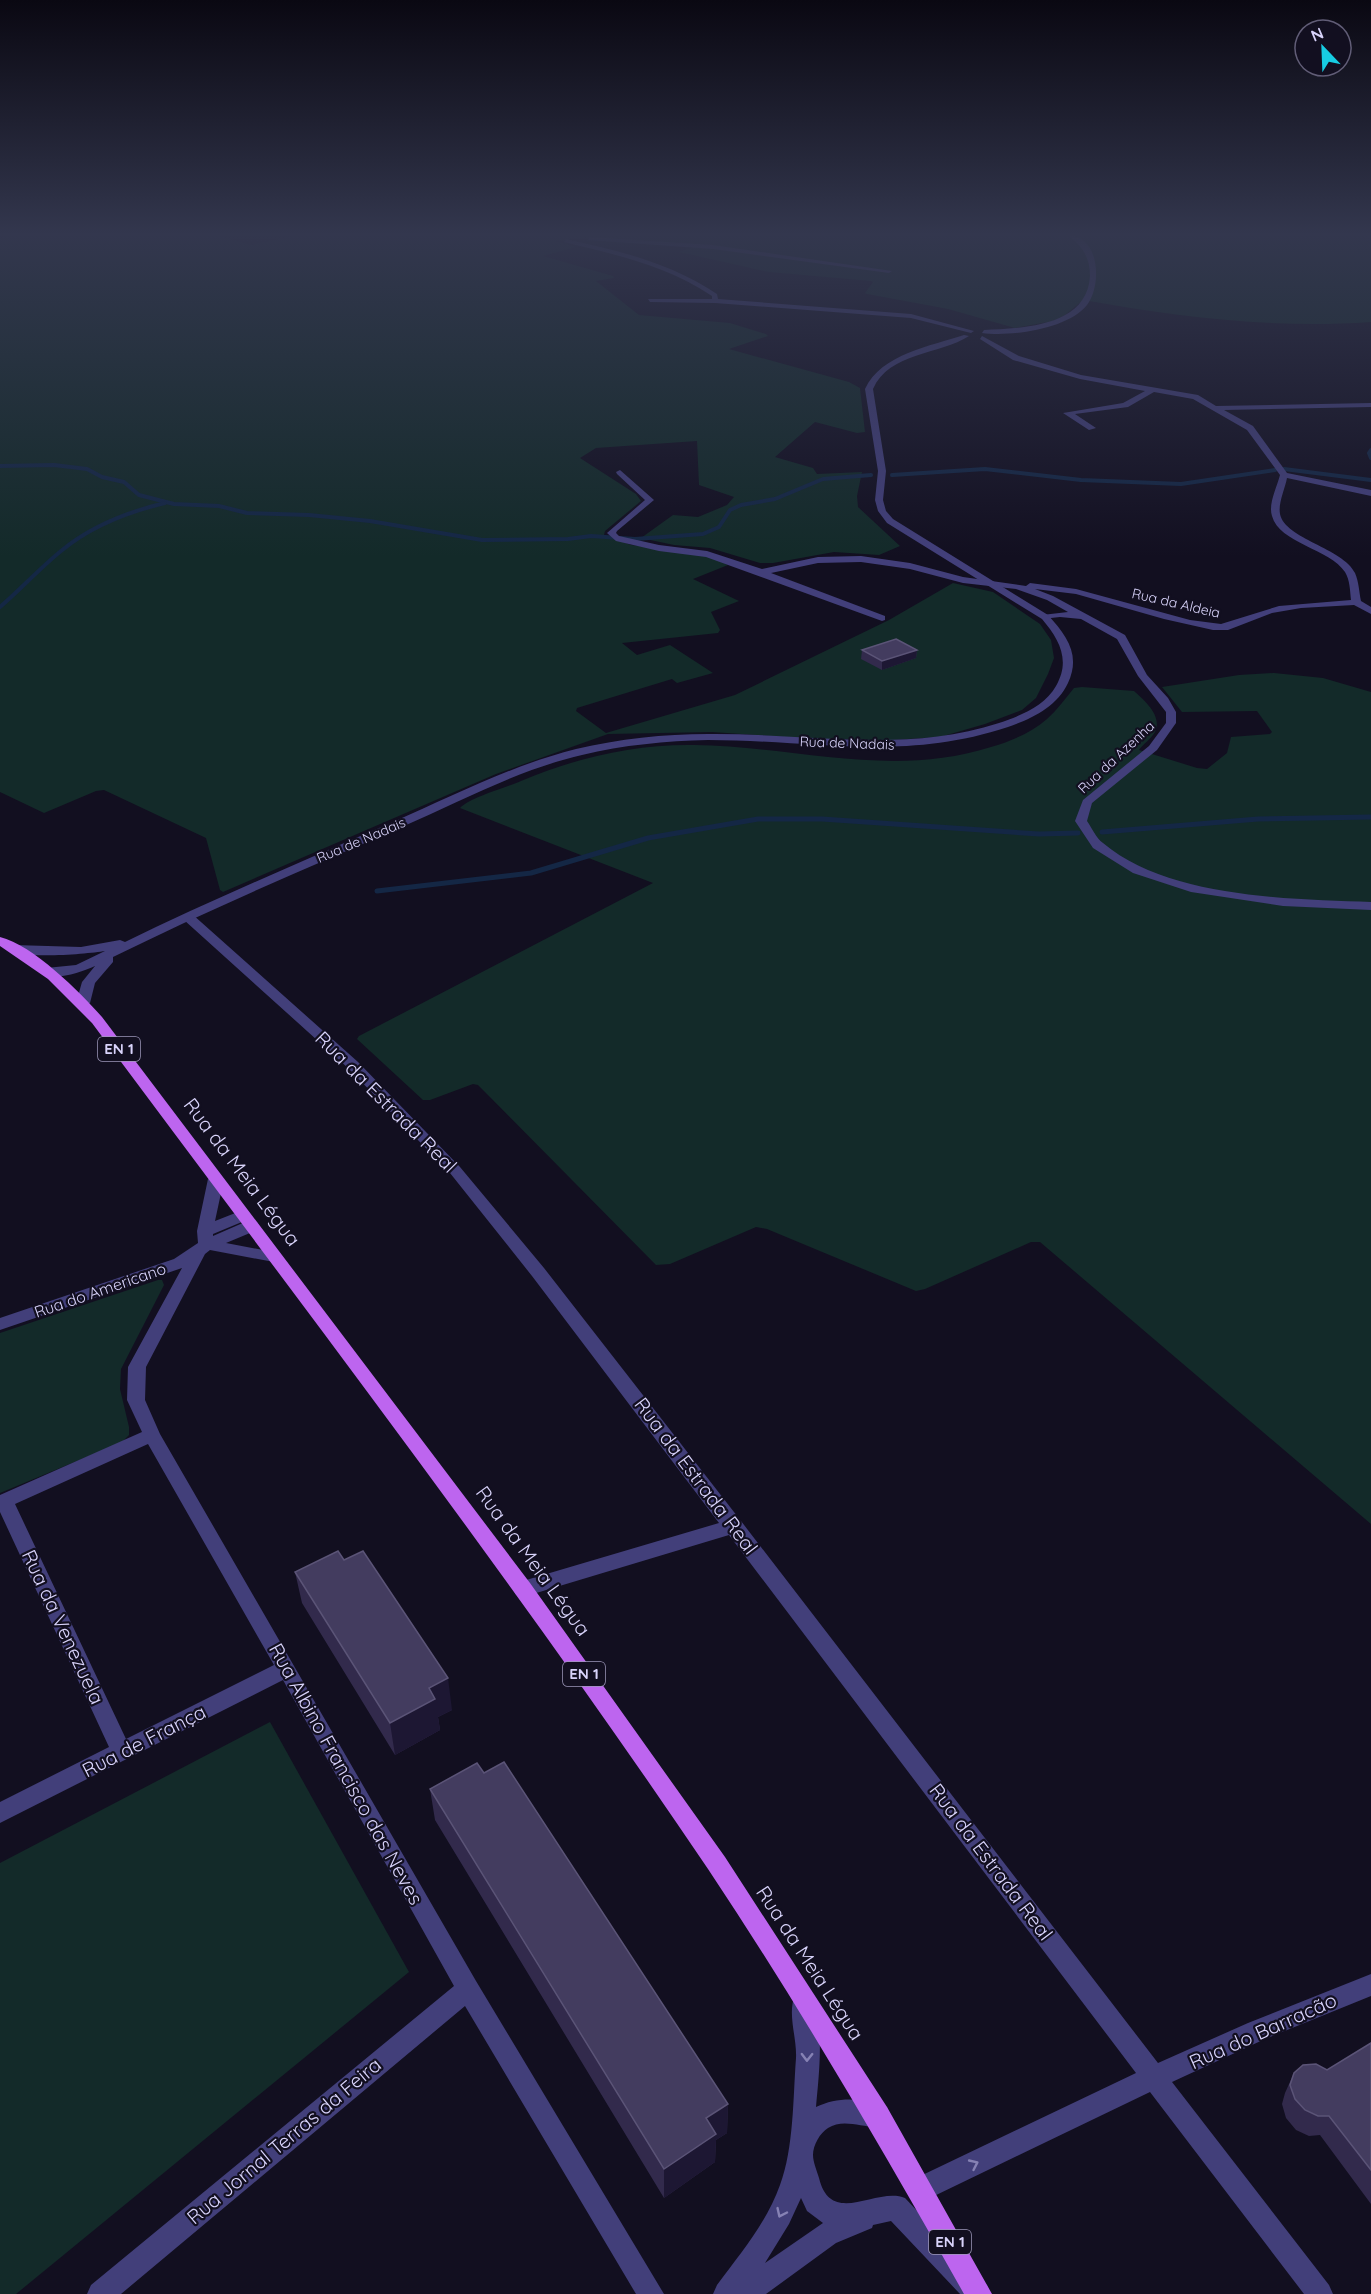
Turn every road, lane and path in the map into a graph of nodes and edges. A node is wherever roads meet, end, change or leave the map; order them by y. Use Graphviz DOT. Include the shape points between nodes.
graph roads {
  1 [pos="945,343"];
  2 [pos="995,343"];
  3 [pos="1152,390"];
  4 [pos="1371,405"];
  5 [pos="1217,408"];
  6 [pos="1092,428"];
  7 [pos="620,472"];
  8 [pos="1284,475"];
  9 [pos="1371,493"];
  10 [pos="761,572"];
  11 [pos="991,584"];
  12 [pos="1018,586"];
  13 [pos="1356,602"];
  14 [pos="1371,611"];
  15 [pos="1045,617"];
  16 [pos="1087,617"];
  17 [pos="882,618"];
  18 [pos="1371,906"];
  19 [pos="188,917"];
  20 [pos="143,938"];
  21 [pos="0,941"];
  22 [pos="14,949"];
  23 [pos="97,949"];
  24 [pos="112,955"];
  25 [pos="44,970"];
  26 [pos="83,1003"];
  27 [pos="216,1179"];
  28 [pos="247,1220"];
  29 [pos="203,1243"];
  30 [pos="274,1257"];
  31 [pos="0,1324"];
  32 [pos="152,1436"];
  33 [pos="2,1502"];
  34 [pos="734,1526"];
  35 [pos="523,1589"];
  36 [pos="287,1668"];
  37 [pos="122,1752"];
  38 [pos="0,1813"];
  39 [pos="1371,1986"];
  40 [pos="468,1989"];
  41 [pos="803,1999"];
  42 [pos="1156,2078"];
  43 [pos="878,2116"];
  44 [pos="800,2153"];
  45 [pos="921,2189"];
  46 [pos="896,2206"];
  47 [pos="100,2294"];
  48 [pos="651,2294"];
  49 [pos="726,2294"];
  50 [pos="744,2294"];
  51 [pos="978,2294"];
  52 [pos="1320,2294"];
  1 -- 11 [label="street, Rua de Nadais" via="894,363 870,382 882,471 879,500 890,521"];
  2 -- 3 [label="street" via="1016,358 1058,371"];
  3 -- 5 [label="street" via="1195,398"];
  3 -- 6 [label="street" via="1125,405 1067,413"];
  4 -- 5 [label="street"];
  5 -- 8 [label="street" via="1250,428"];
  7 -- 10 [label="street" via="650,500 614,529 611,533 616,538 707,554"];
  8 -- 9 [label="street"];
  8 -- 13 [label="street" via="1275,513 1277,521 1342,562 1351,573"];
  10 -- 11 [label="street, Rua da Azenha" via="818,560 861,559"];
  10 -- 17 [label="street"];
  11 -- 12 [label="street, Rua da Azenha"];
  11 -- 15 [label="street, Rua de Nadais"];
  12 -- 13 [label="street, Rua da Aldeia" via="1056,586 1215,628 1237,626 1269,611"];
  12 -- 16 [label="street, Rua da Azenha" via="1050,597"];
  13 -- 14 [label="street"];
  15 -- 16 [label="street, Rua da Azenha"];
  15 -- 19 [label="street, Rua de Nadais" via="1068,648 1070,668 1061,689 1031,714 997,729 919,744 874,746 712,737 588,750 529,768"];
  16 -- 18 [label="street, Rua da Azenha" via="1121,637 1143,676 1171,712 1171,723 1153,748 1087,802 1081,821 1097,845 1137,870 1195,888 1283,902"];
  19 -- 20 [label="street, Rua de Nadais"];
  19 -- 34 [label="street, Rua da Estrada Real" via="353,1065 455,1170"];
  20 -- 23 [label="street, Rua de Nadais"];
  20 -- 24 [label="street, Rua de Nadais"];
  21 -- 22 [label="main road, Rua da Meia Légua / EN 1"];
  22 -- 23 [label="street, Rua de Nadais"];
  22 -- 25 [label="main road, Rua da Meia Légua / EN 1"];
  23 -- 25 [label="street, Rua de Nadais" via="51,958 44,962"];
  24 -- 25 [label="street, Rua de Nadais" via="80,968"];
  24 -- 26 [label="street, Rua de Nadais" via="89,982"];
  25 -- 26 [label="main road, Rua da Meia Légua / EN 1"];
  26 -- 27 [label="main road, Rua da Meia Légua / EN 1"];
  27 -- 28 [label="main road, Rua da Meia Légua / EN 1"];
  27 -- 29 [label="street, Rua Albino Francisco das Neves"];
  28 -- 29 [label="street"];
  28 -- 30 [label="main road, Rua da Meia Légua / EN 1"];
  29 -- 30 [label="street"];
  29 -- 31 [label="street, Rua do Americano" via="180,1263"];
  29 -- 32 [label="street, Rua Albino Francisco das Neves" via="137,1367 136,1400"];
  30 -- 35 [label="main road, Rua da Meia Légua / EN 1"];
  32 -- 33 [label="street"];
  32 -- 36 [label="street, Rua Albino Francisco das Neves"];
  33 -- 37 [label="street, Rua da Venezuela"];
  34 -- 35 [label="street"];
  34 -- 42 [label="street, Rua da Estrada Real"];
  35 -- 41 [label="main road, Rua da Meia Légua / EN 1" via="717,1864"];
  36 -- 37 [label="street, Rua de França"];
  36 -- 40 [label="street, Rua Albino Francisco das Neves"];
  37 -- 38 [label="street, Rua de França"];
  39 -- 42 [label="street, Rua do Barracão" via="1328,2001"];
  40 -- 47 [label="street, Rua Jornal Terras da Feira"];
  40 -- 48 [label="street, Rua Albino Francisco das Neves"];
  41 -- 43 [label="main road, Rua da Meia Légua / EN 1"];
  41 -- 44 [label="street, one-way" via="808,2054"];
  45 -- 42 [label="street, one-way"];
  42 -- 52 [label="street, Rua da Estrada Real"];
  43 -- 44 [label="street" via="853,2110 827,2116 813,2125"];
  43 -- 45 [label="main road, Rua da Meia Légua / EN 1"];
  44 -- 46 [label="street" via="808,2186 826,2211 850,2217"];
  44 -- 49 [label="street, one-way" via="794,2184 776,2224"];
  45 -- 46 [label="street"];
  45 -- 51 [label="main road, Rua da Meia Légua / EN 1"];
  46 -- 50 [label="street" via="827,2234"];
  46 -- 51 [label="street"];
}
